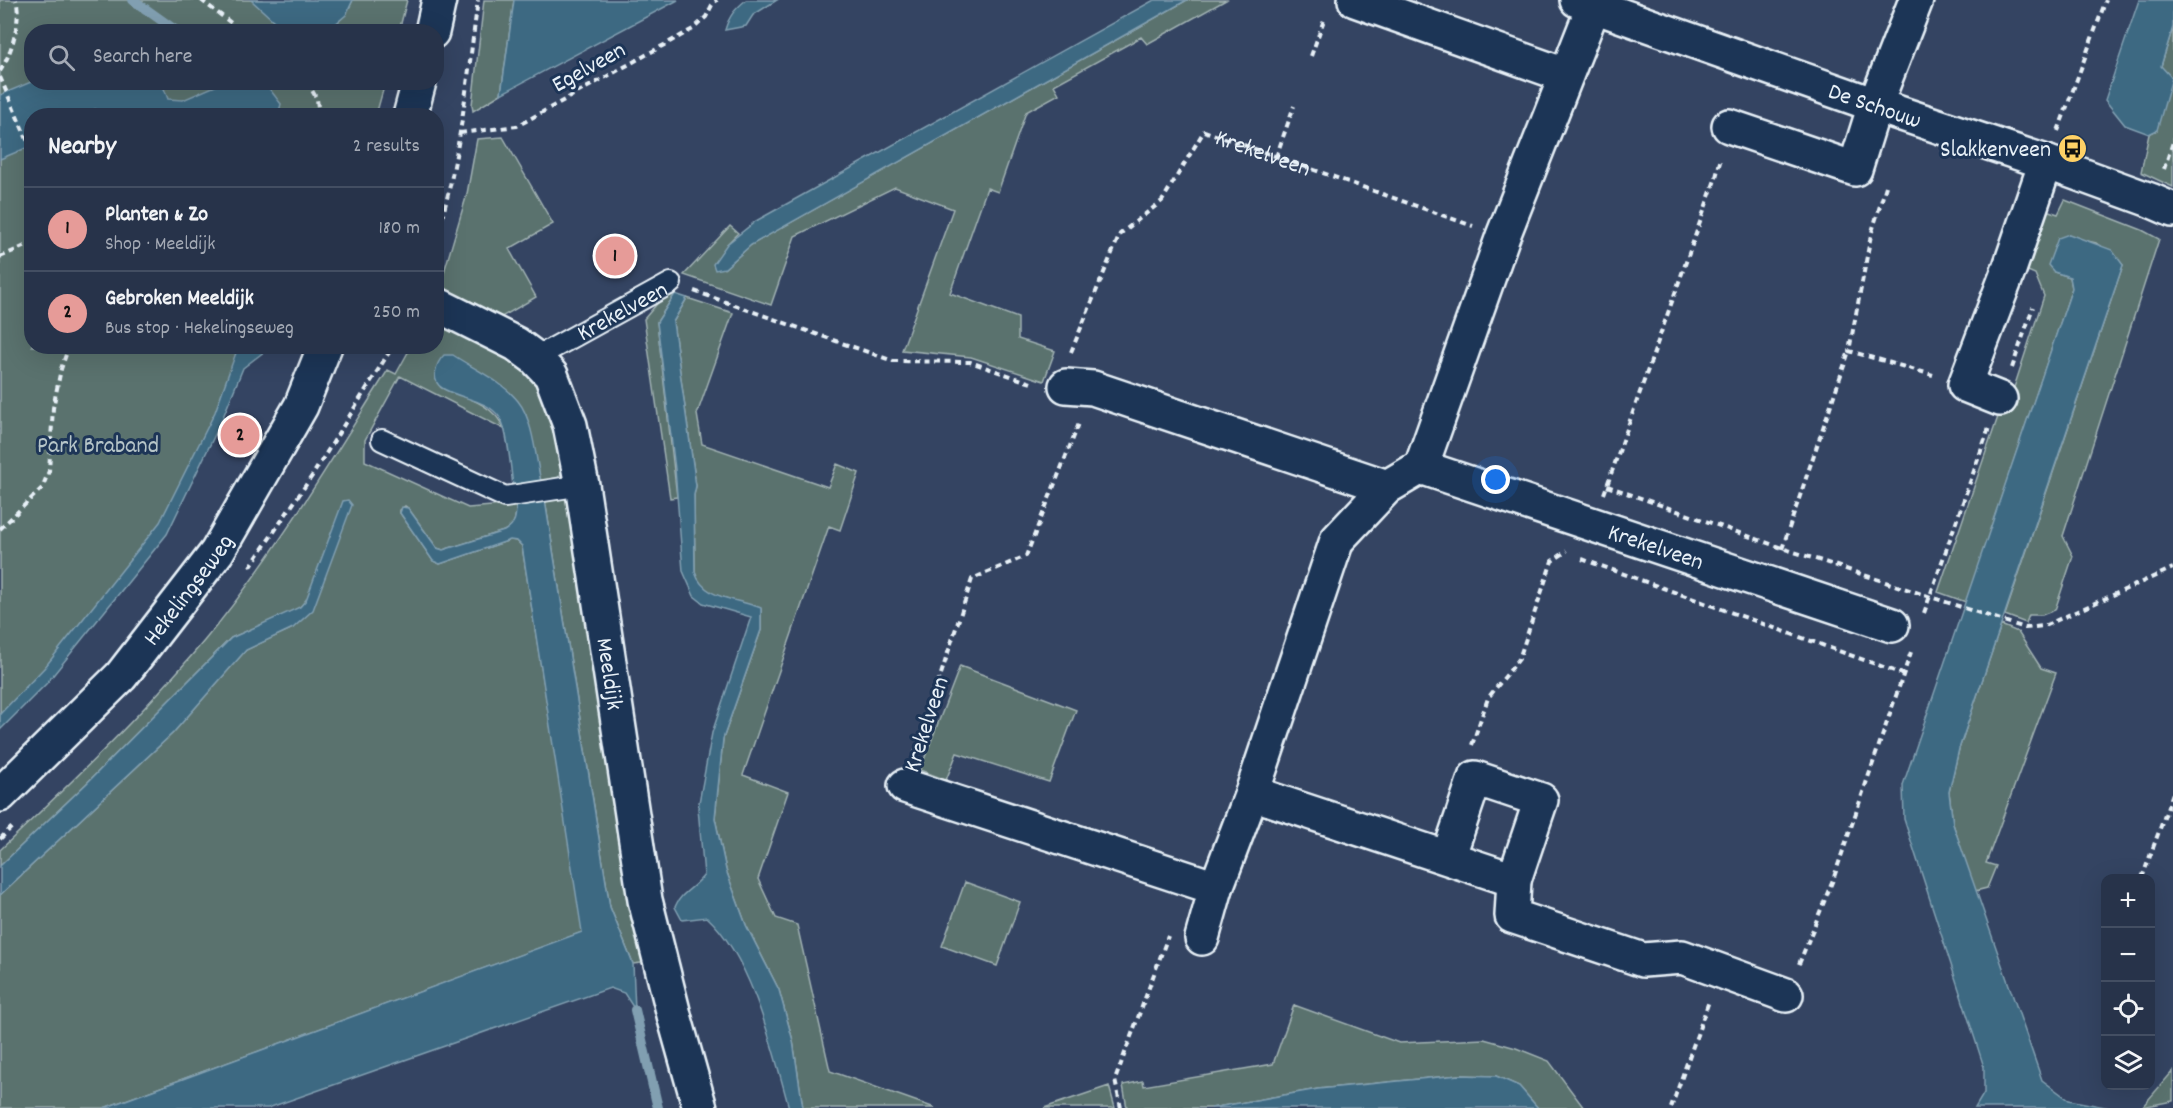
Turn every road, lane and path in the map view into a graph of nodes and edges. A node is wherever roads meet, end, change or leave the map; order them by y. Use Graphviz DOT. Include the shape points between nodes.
graph roads {
  1 [pos="16,0"];
  2 [pos="201,0"];
  3 [pos="439,0"];
  4 [pos="477,0"];
  5 [pos="707,0"];
  6 [pos="717,0"];
  7 [pos="1916,0"];
  8 [pos="2106,0"];
  9 [pos="1589,2"];
  10 [pos="712,5"];
  11 [pos="1341,6"];
  12 [pos="232,24"];
  13 [pos="434,24"];
  14 [pos="1311,56"];
  15 [pos="0,71"];
  16 [pos="1565,75"];
  17 [pos="0,77"];
  18 [pos="312,90"];
  19 [pos="417,90"];
  20 [pos="1875,105"];
  21 [pos="1294,106"];
  22 [pos="318,108"];
  23 [pos="412,108"];
  24 [pos="1729,126"];
  25 [pos="460,133"];
  26 [pos="24,135"];
  27 [pos="1276,157"];
  28 [pos="2046,162"];
  29 [pos="1855,169"];
  30 [pos="2173,210"];
  31 [pos="444,214"];
  32 [pos="1503,236"];
  33 [pos="24,246"];
  34 [pos="0,257"];
  35 [pos="671,283"];
  36 [pos="444,308"];
  37 [pos="1849,351"];
  38 [pos="66,354"];
  39 [pos="322,354"];
  40 [pos="536,358"];
  41 [pos="1965,385"];
  42 [pos="1072,386"];
  43 [pos="2000,399"];
  44 [pos="381,440"];
  45 [pos="1421,467"];
  46 [pos="569,486"];
  47 [pos="1607,486"];
  48 [pos="1387,487"];
  49 [pos="0,529"];
  50 [pos="1782,548"];
  51 [pos="1564,553"];
  52 [pos="2173,568"];
  53 [pos="1770,584"];
  54 [pos="1892,625"];
  55 [pos="1903,674"];
  56 [pos="905,786"];
  57 [pos="1252,793"];
  58 [pos="2173,794"];
  59 [pos="0,795"];
  60 [pos="1448,858"];
  61 [pos="2144,874"];
  62 [pos="1515,880"];
  63 [pos="1216,888"];
  64 [pos="1202,938"];
  65 [pos="1720,971"];
  66 [pos="1786,995"];
  67 [pos="700,1108"];
  68 [pos="1121,1108"];
  69 [pos="1671,1108"];
  1 -- 15 [label="path" via="16,32"];
  2 -- 12 [label="path"];
  3 -- 13 [label="street"];
  4 -- 25 [label="path"];
  5 -- 10 [label="path"];
  6 -- 10 [label="path, Egelveen"];
  7 -- 20 [label="street"];
  8 -- 28 [label="path"];
  9 -- 16 [label="street"];
  9 -- 20 [label="street, De Schouw"];
  10 -- 25 [label="path, Egelveen" via="693,29 517,126"];
  11 -- 14 [label="path"];
  11 -- 16 [label="street"];
  16 -- 32 [label="street"];
  17 -- 26 [label="path"];
  18 -- 22 [label="path"];
  19 -- 23 [label="street"];
  20 -- 28 [label="street, De Schouw"];
  20 -- 29 [label="street"];
  21 -- 27 [label="path"];
  24 -- 29 [label="street"];
  25 -- 31 [label="path"];
  27 -- 32 [label="path, Krekelveen"];
  27 -- 42 [label="path, Krekelveen" via="1204,131 1162,201 1120,234"];
  28 -- 30 [label="street, De Schouw"];
  28 -- 41 [label="street"];
  29 -- 37 [label="path" via="1887,180 1871,235"];
  32 -- 45 [label="street"];
  33 -- 34 [label="path"];
  35 -- 40 [label="lane, Krekelveen"];
  35 -- 42 [label="path, Krekelveen" via="892,361 970,362 1033,383"];
  36 -- 40 [label="street, Meeldijk"];
  37 -- 41 [label="path"];
  37 -- 50 [label="path"];
  38 -- 49 [label="path" via="53,408 49,471 42,488"];
  39 -- 59 [label="street, Hekelingseweg" via="301,406 217,552 121,676"];
  40 -- 46 [label="street, Meeldijk" via="551,375 570,424"];
  41 -- 43 [label="street"];
  42 -- 48 [label="street"];
  42 -- 56 [label="path, Krekelveen" via="1026,556 972,579"];
  44 -- 46 [label="lane" via="505,497"];
  45 -- 48 [label="street"];
  45 -- 53 [label="street, Krekelveen"];
  46 -- 67 [label="street, Meeldijk" via="645,900"];
  47 -- 50 [label="path"];
  48 -- 57 [label="street" via="1337,540"];
  50 -- 52 [label="path" via="2025,628 2044,626"];
  50 -- 53 [label="path"];
  51 -- 55 [label="path"];
  53 -- 54 [label="street, Krekelveen"];
  56 -- 63 [label="street, Krekelveen"];
  57 -- 60 [label="street"];
  57 -- 63 [label="street"];
  58 -- 61 [label="path"];
  60 -- 62 [label="street"];
  60 -- 62 [label="street" via="1475,778 1541,800"];
  62 -- 65 [label="street" via="1512,916 1642,960 1682,957"];
  63 -- 64 [label="street"];
  64 -- 68 [label="path" via="1170,929 1115,1080"];
  65 -- 66 [label="street"];
  65 -- 69 [label="path"];
}
